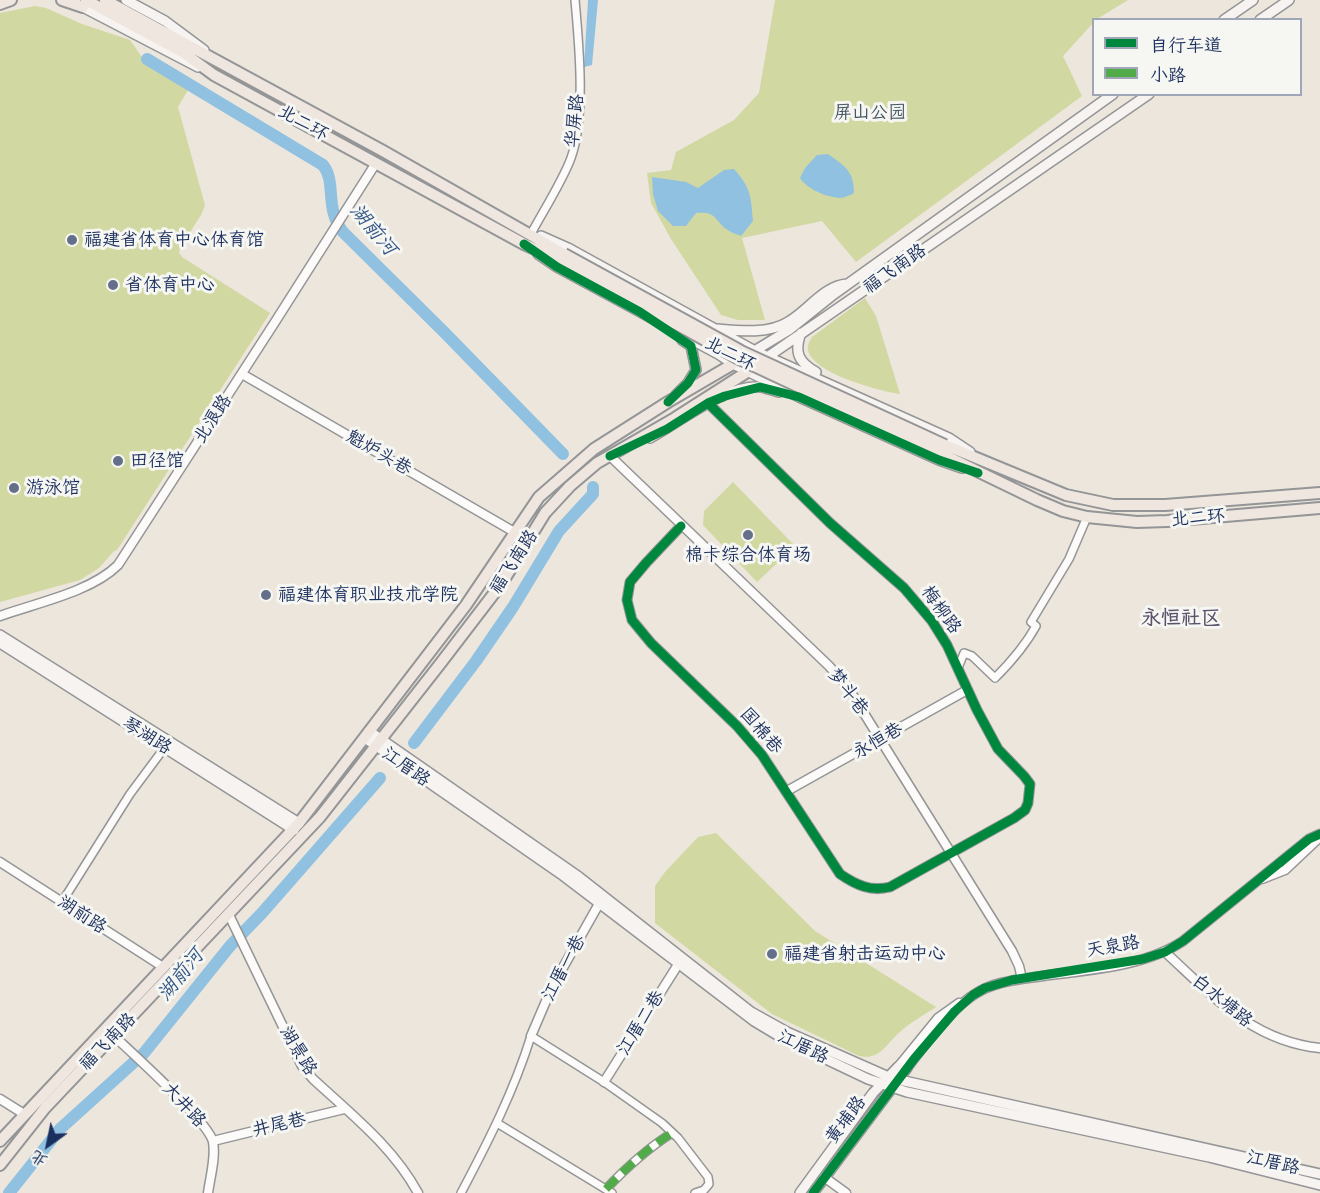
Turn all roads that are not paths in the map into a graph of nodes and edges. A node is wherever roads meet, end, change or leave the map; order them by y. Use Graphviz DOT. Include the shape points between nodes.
graph roads {
  1 [pos="11,0"];
  2 [pos="62,0"];
  3 [pos="70,0"];
  4 [pos="105,0"];
  5 [pos="126,0"];
  6 [pos="575,0"];
  7 [pos="1253,0"];
  8 [pos="1289,0"];
  9 [pos="0,4"];
  10 [pos="85,4"];
  11 [pos="1227,18"];
  12 [pos="1263,18"];
  13 [pos="186,49"];
  14 [pos="221,62"];
  15 [pos="214,75"];
  16 [pos="1110,96"];
  17 [pos="1146,96"];
  18 [pos="376,163"];
  19 [pos="520,227"];
  20 [pos="532,232"];
  21 [pos="524,244"];
  22 [pos="562,257"];
  23 [pos="849,284"];
  24 [pos="640,312"];
  25 [pos="683,312"];
  26 [pos="713,329"];
  27 [pos="673,330"];
  28 [pos="801,333"];
  29 [pos="755,351"];
  30 [pos="767,357"];
  31 [pos="733,364"];
  32 [pos="747,372"];
  33 [pos="242,374"];
  34 [pos="841,390"];
  35 [pos="799,397"];
  36 [pos="668,402"];
  37 [pos="708,403"];
  38 [pos="885,410"];
  39 [pos="832,412"];
  40 [pos="944,449"];
  41 [pos="610,456"];
  42 [pos="980,458"];
  43 [pos="978,473"];
  44 [pos="1320,493"];
  45 [pos="1320,508"];
  46 [pos="1087,517"];
  47 [pos="681,526"];
  48 [pos="516,533"];
  49 [pos="0,615"];
  50 [pos="0,635"];
  51 [pos="0,643"];
  52 [pos="958,668"];
  53 [pos="967,690"];
  54 [pos="367,734"];
  55 [pos="881,740"];
  56 [pos="378,743"];
  57 [pos="165,747"];
  58 [pos="787,791"];
  59 [pos="297,827"];
  60 [pos="1320,836"];
  61 [pos="951,854"];
  62 [pos="0,862"];
  63 [pos="62,902"];
  64 [pos="600,902"];
  65 [pos="229,915"];
  66 [pos="1165,952"];
  67 [pos="679,963"];
  68 [pos="164,967"];
  69 [pos="1022,979"];
  70 [pos="114,1036"];
  71 [pos="531,1036"];
  72 [pos="1320,1047"];
  73 [pos="902,1068"];
  74 [pos="884,1081"];
  75 [pos="604,1082"];
  76 [pos="895,1084"];
  77 [pos="0,1099"];
  78 [pos="344,1109"];
  79 [pos="24,1114"];
  80 [pos="497,1123"];
  81 [pos="672,1133"];
  82 [pos="0,1141"];
  83 [pos="213,1141"];
  84 [pos="0,1165"];
  85 [pos="1320,1174"];
  86 [pos="824,1177"];
  87 [pos="1320,1185"];
  88 [pos="609,1191"];
  89 [pos="208,1193"];
  90 [pos="418,1193"];
  91 [pos="460,1193"];
  92 [pos="694,1193"];
  93 [pos="800,1193"];
  94 [pos="813,1193"];
  95 [pos="846,1193"];
  1 -- 9 [label="main road"];
  2 -- 10 [label="main road, 北二环"];
  3 -- 10 [label="main road"];
  4 -- 13 [label="main road, 北二环"];
  5 -- 14 [label="main road" via="165,21"];
  6 -- 20 [label="street, 华屏路" via="579,118 571,158"];
  7 -- 11 [label="main road"];
  8 -- 12 [label="main road"];
  10 -- 13 [label="main road, 北二环"];
  10 -- 15 [label="main road"];
  13 -- 14 [label="main road, 北二环"];
  13 -- 15 [label="main road, 北二环"];
  14 -- 19 [label="main road, 北二环"];
  15 -- 18 [label="main road, 北二环"];
  16 -- 23 [label="main road, 福飞南路"];
  17 -- 28 [label="main road, 福飞南路"];
  18 -- 21 [label="main road, 北二环"];
  18 -- 33 [label="street, 北浪路"];
  19 -- 20 [label="main road"];
  19 -- 22 [label="main road, 北二环"];
  20 -- 25 [label="main road"];
  21 -- 22 [label="main road, 北二环"];
  21 -- 24 [label="main road" via="557,267"];
  22 -- 40 [label="main road, 北二环, bridge" via="741,351"];
  23 -- 26 [label="main road" via="836,285 787,323 756,330"];
  23 -- 29 [label="main road, 福飞南路"];
  24 -- 27 [label="main road"];
  24 -- 36 [label="main road" via="691,346 696,370"];
  25 -- 26 [label="main road"];
  25 -- 27 [label="main road"];
  26 -- 29 [label="main road"];
  27 -- 31 [label="main road"];
  28 -- 30 [label="main road, 福飞南路"];
  28 -- 38 [label="main road" via="796,346 807,367 882,404"];
  29 -- 30 [label="main road"];
  29 -- 31 [label="main road, 福飞南路"];
  30 -- 32 [label="main road, 福飞南路"];
  30 -- 34 [label="main road"];
  31 -- 35 [label="main road"];
  31 -- 36 [label="main road, 福飞南路"];
  32 -- 41 [label="main road, 福飞南路"];
  33 -- 48 [label="street, 魁炉头巷"];
  33 -- 49 [label="street, 北浪路" via="113,569 78,589"];
  34 -- 38 [label="main road"];
  34 -- 39 [label="main road"];
  35 -- 37 [label="main road" via="760,387"];
  35 -- 39 [label="main road"];
  36 -- 48 [label="main road, 福飞南路" via="581,459 539,497"];
  37 -- 41 [label="main road" via="667,429"];
  37 -- 52 [label="street, 梅柳路" via="830,523 920,604"];
  38 -- 42 [label="main road" via="949,438"];
  39 -- 43 [label="main road" via="939,460"];
  40 -- 42 [label="main road, 北二环"];
  40 -- 43 [label="main road, 北二环"];
  41 -- 47 [label="street, 梦斗巷"];
  41 -- 56 [label="main road, 福飞南路" via="570,486 544,513 502,583"];
  42 -- 44 [label="main road, 北二环" via="1066,495 1113,505 1165,505"];
  43 -- 46 [label="main road, 北二环" via="1063,511"];
  45 -- 46 [label="main road, 北二环" via="1167,521"];
  46 -- 52 [label="street" via="1069,559 1030,622 1036,626 1032,634 1011,662 995,678 964,653"];
  47 -- 55 [label="street, 梦斗巷" via="829,666 854,696"];
  47 -- 58 [label="street, 国棉巷" via="630,582 627,600 632,620 737,726"];
  48 -- 54 [label="main road, 福飞南路"];
  50 -- 59 [label="main road"];
  51 -- 57 [label="main road, 琴湖路"];
  52 -- 53 [label="street, 梅柳路"];
  53 -- 55 [label="street, 永恒巷"];
  53 -- 61 [label="street, 梅柳路" via="998,749 1030,784 1030,793 1020,813"];
  54 -- 56 [label="main road, 江厝路"];
  54 -- 59 [label="main road, 福飞南路"];
  55 -- 58 [label="street, 永恒巷"];
  55 -- 61 [label="street, 梦斗巷"];
  56 -- 64 [label="main road, 江厝路"];
  56 -- 65 [label="main road, 福飞南路" via="320,817"];
  56 -- 74 [label="main road, 江厝路" via="579,877 759,1018"];
  57 -- 59 [label="main road, 琴湖路"];
  57 -- 63 [label="street"];
  58 -- 61 [label="street, 国棉巷" via="831,862 853,883 879,890 890,887"];
  59 -- 68 [label="main road, 福飞南路"];
  60 -- 66 [label="street, 天泉路" via="1309,839 1183,942"];
  61 -- 69 [label="street, 梦斗巷" via="1012,951"];
  62 -- 63 [label="street, 湖前路"];
  63 -- 68 [label="street, 湖前路"];
  64 -- 67 [label="main road, 江厝路"];
  64 -- 71 [label="street, 江厝一巷" via="552,987"];
  65 -- 70 [label="main road, 福飞南路"];
  65 -- 78 [label="street, 湖景路" via="299,1061"];
  66 -- 69 [label="street, 天泉路" via="1126,963"];
  66 -- 72 [label="street, 白水塘路" via="1252,1026 1282,1041"];
  67 -- 74 [label="main road, 江厝路" via="771,1032"];
  67 -- 75 [label="street, 江厝二巷"];
  68 -- 79 [label="main road, 福飞南路"];
  69 -- 73 [label="street, 天泉路" via="993,986 968,999"];
  70 -- 83 [label="street, 大井路" via="184,1104"];
  70 -- 84 [label="main road, 福飞南路" via="36,1118"];
  71 -- 75 [label="street"];
  71 -- 80 [label="street"];
  73 -- 74 [label="main road, 黄埔路"];
  73 -- 76 [label="main road, 黄埔路"];
  74 -- 76 [label="main road, 江厝路"];
  74 -- 93 [label="main road, 黄埔路"];
  75 -- 81 [label="street"];
  76 -- 85 [label="main road, 江厝路"];
  76 -- 86 [label="main road, 黄埔路"];
  76 -- 87 [label="main road, 江厝路"];
  77 -- 79 [label="street"];
  78 -- 83 [label="street, 井尾巷"];
  78 -- 90 [label="street, 湖景路" via="394,1155"];
  79 -- 82 [label="main road, 福飞南路"];
  80 -- 88 [label="street"];
  80 -- 91 [label="street"];
  81 -- 88 [label="street" via="634,1161"];
  81 -- 92 [label="street" via="708,1177 709,1184"];
  83 -- 89 [label="street, 大井路"];
  86 -- 94 [label="main road, 黄埔路"];
  86 -- 95 [label="street"];
}
